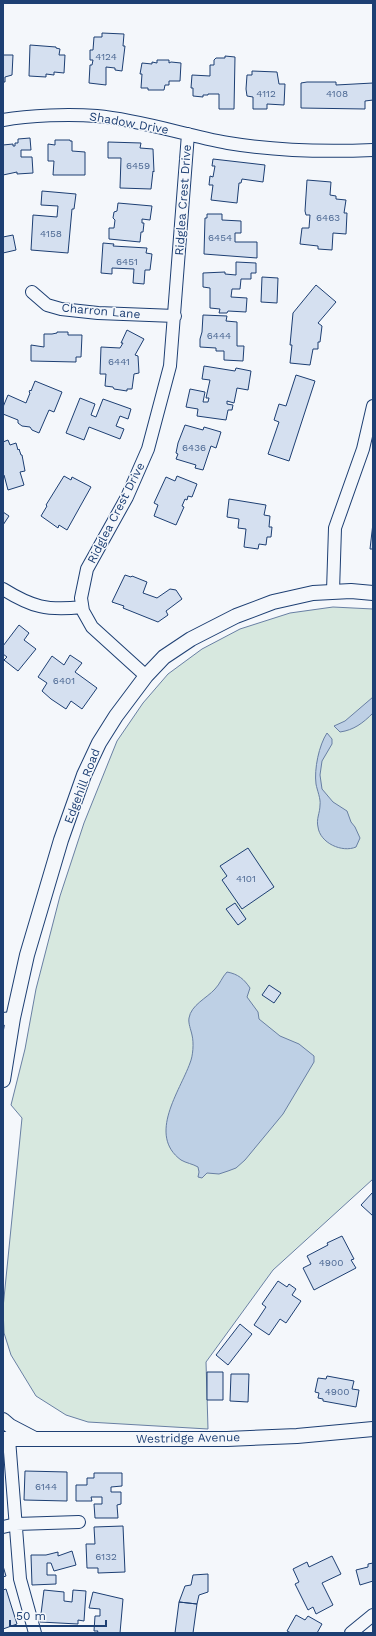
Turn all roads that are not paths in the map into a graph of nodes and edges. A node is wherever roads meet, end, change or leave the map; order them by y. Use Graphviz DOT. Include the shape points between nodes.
graph roads {
  1 [pos="3,120"];
  2 [pos="188,134"];
  3 [pos="373,150"];
  4 [pos="32,292"];
  5 [pos="175,316"];
  6 [pos="373,406"];
  7 [pos="3,589"];
  8 [pos="333,592"];
  9 [pos="373,593"];
  10 [pos="82,607"];
  11 [pos="146,676"];
  12 [pos="8,1019"];
  13 [pos="3,1080"];
  14 [pos="3,1420"];
  15 [pos="373,1429"];
  16 [pos="33,1438"];
  17 [pos="6,1439"];
  18 [pos="78,1522"];
  19 [pos="16,1524"];
  20 [pos="3,1527"];
  21 [pos="373,1615"];
  22 [pos="352,1632"];
  23 [pos="35,1633"];
  1 -- 2 [label="street, Shadow Drive" via="68,115 98,116"];
  2 -- 3 [label="street, Shadow Drive" via="228,143 282,149 336,152"];
  2 -- 5 [label="street, Ridglea Crest Drive"];
  4 -- 5 [label="street, Charron Lane" via="47,305 61,309"];
  5 -- 10 [label="street, Ridglea Crest Drive" via="170,366 148,449 127,497 87,569 80,598"];
  6 -- 8 [label="street" via="363,450 335,528"];
  7 -- 10 [label="street" via="35,605 58,610"];
  8 -- 9 [label="street, Edgehill Road"];
  8 -- 11 [label="street, Edgehill Road" via="313,593 273,602 236,616 191,639 164,658"];
  10 -- 11 [label="street, Ridglea Crest Drive" via="92,627"];
  11 -- 12 [label="street, Edgehill Road" via="98,743 84,775 61,840"];
  12 -- 13 [label="street, Edgehill Road"];
  14 -- 16 [label="street"];
  15 -- 16 [label="street, Westridge Avenue" via="297,1436 196,1440"];
  16 -- 17 [label="street, Westridge Avenue"];
  17 -- 19 [label="street"];
  18 -- 19 [label="street"];
  19 -- 20 [label="street"];
  19 -- 23 [label="street" via="20,1579"];
  21 -- 22 [label="street"];
}
